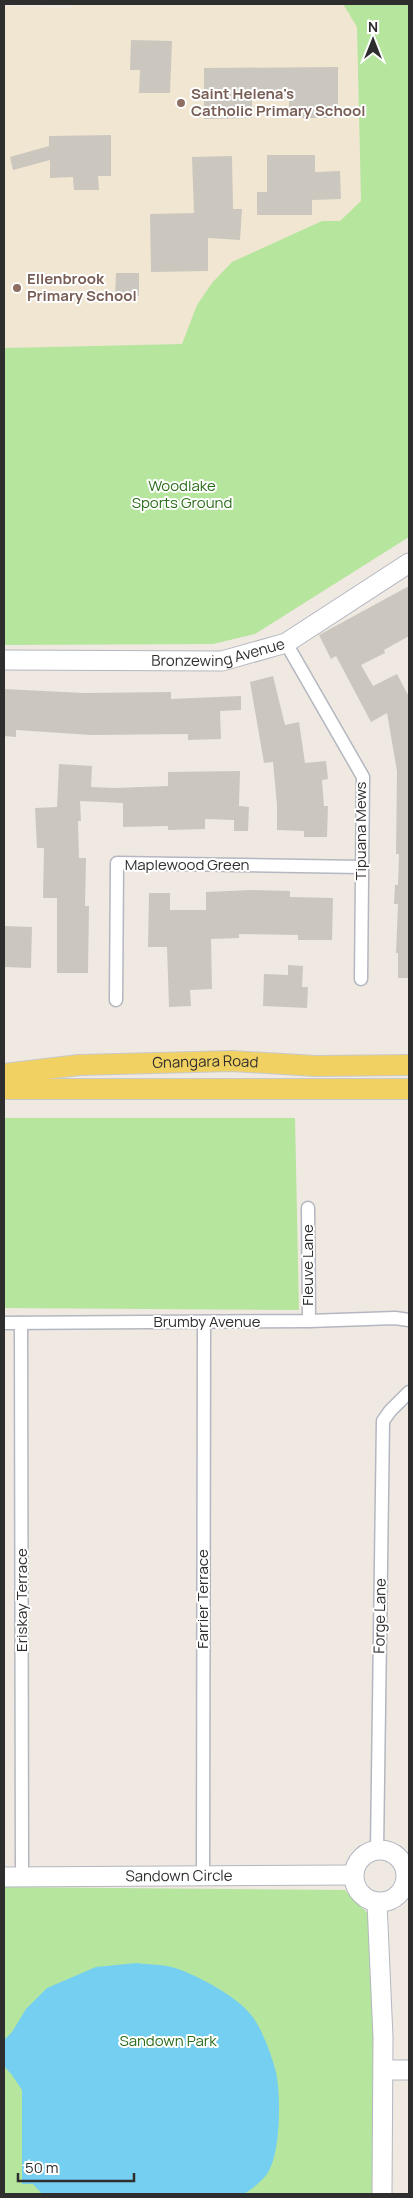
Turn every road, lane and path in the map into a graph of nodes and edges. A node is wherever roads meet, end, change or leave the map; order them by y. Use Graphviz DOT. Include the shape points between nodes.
graph roads {
  1 [pos="409,563"];
  2 [pos="286,643"];
  3 [pos="4,660"];
  4 [pos="361,867"];
  5 [pos="361,979"];
  6 [pos="116,1000"];
  7 [pos="409,1065"];
  8 [pos="4,1074"];
  9 [pos="409,1088"];
  10 [pos="4,1089"];
  11 [pos="308,1208"];
  12 [pos="409,1320"];
  13 [pos="309,1321"];
  14 [pos="204,1322"];
  15 [pos="4,1323"];
  16 [pos="21,1323"];
  17 [pos="409,1392"];
  18 [pos="377,1850"];
  19 [pos="408,1873"];
  20 [pos="353,1875"];
  21 [pos="203,1876"];
  22 [pos="13,1877"];
  23 [pos="376,1903"];
  24 [pos="383,2070"];
  25 [pos="409,2070"];
  26 [pos="382,2194"];
  1 -- 2 [label="street, Bronzewing Avenue"];
  2 -- 3 [label="street, Bronzewing Avenue" via="222,661"];
  2 -- 4 [label="street, Tipuana Mews" via="363,777"];
  4 -- 5 [label="street, Tipuana Mews"];
  4 -- 6 [label="street, Maplewood Green" via="118,863"];
  7 -- 8 [label="main road, Gnangara Road" via="316,1066 232,1061 79,1065"];
  9 -- 10 [label="main road, Gnangara Road"];
  11 -- 13 [label="street, Fleuve Lane"];
  12 -- 13 [label="street, Brumby Avenue"];
  13 -- 14 [label="street, Brumby Avenue"];
  14 -- 16 [label="street, Brumby Avenue"];
  14 -- 21 [label="street, Farrier Terrace"];
  15 -- 16 [label="street, Brumby Avenue"];
  16 -- 22 [label="street, Eriskay Terrace"];
  17 -- 18 [label="street, Forge Lane" via="383,1421"];
  18 -- 19 [label="street" via="393,1853"];
  18 -- 20 [label="street" via="358,1861"];
  19 -- 23 [label="street" via="399,1895"];
  20 -- 21 [label="street, Sandown Circle"];
  20 -- 23 [label="street" via="357,1890"];
  21 -- 22 [label="street, Sandown Circle"];
  23 -- 24 [label="street"];
  24 -- 25 [label="street"];
  24 -- 26 [label="street"];
}
